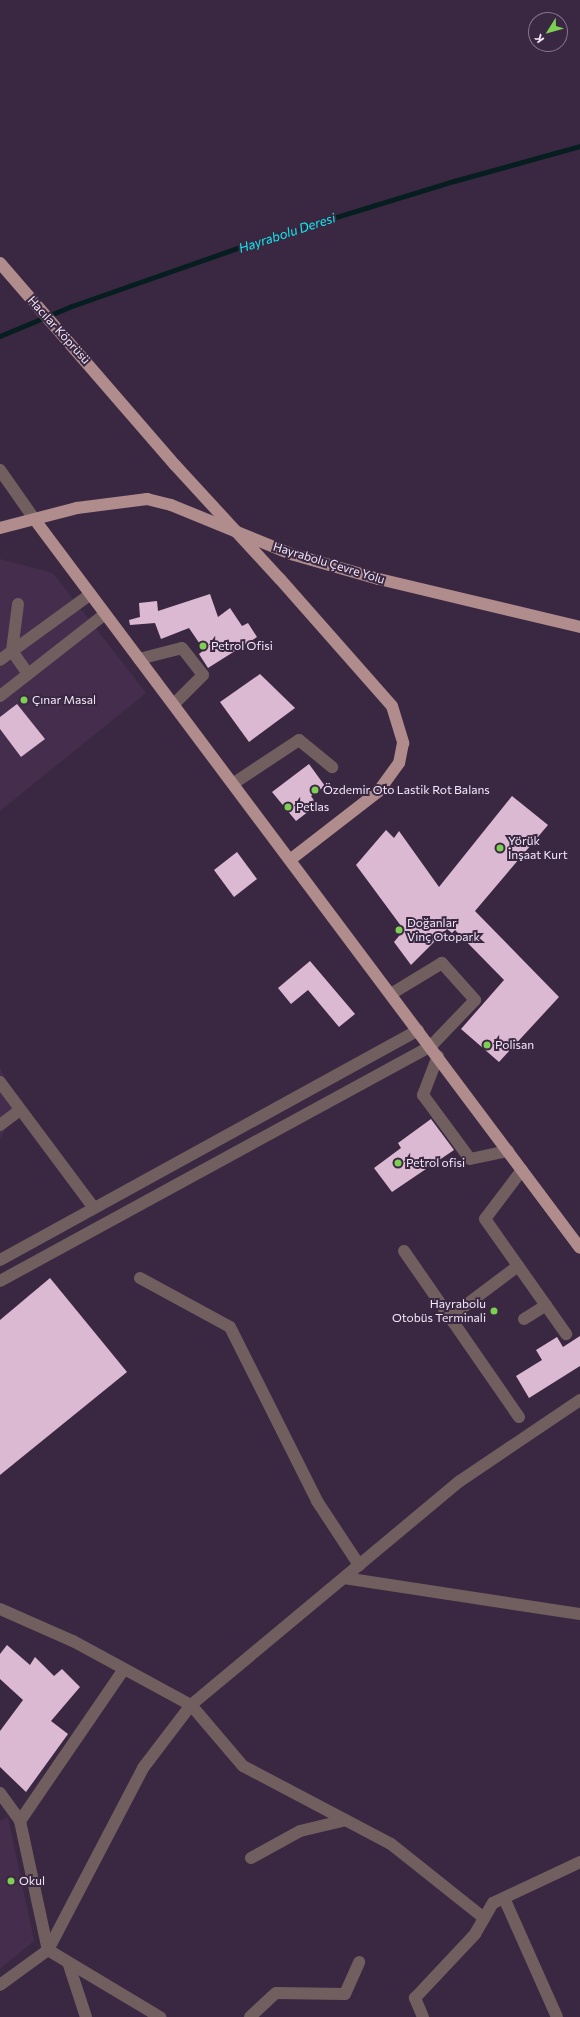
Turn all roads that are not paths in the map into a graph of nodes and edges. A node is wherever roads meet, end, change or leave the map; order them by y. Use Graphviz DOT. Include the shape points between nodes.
graph roads {
  1 [pos="0,264"];
  2 [pos="0,470"];
  3 [pos="35,520"];
  4 [pos="0,528"];
  5 [pos="91,594"];
  6 [pos="18,604"];
  7 [pos="105,614"];
  8 [pos="580,627"];
  9 [pos="12,651"];
  10 [pos="139,659"];
  11 [pos="0,660"];
  12 [pos="28,674"];
  13 [pos="0,696"];
  14 [pos="174,704"];
  15 [pos="332,767"];
  16 [pos="234,784"];
  17 [pos="291,859"];
  18 [pos="391,994"];
  19 [pos="418,1030"];
  20 [pos="434,1052"];
  21 [pos="0,1082"];
  22 [pos="20,1110"];
  23 [pos="0,1125"];
  24 [pos="508,1151"];
  25 [pos="522,1170"];
  26 [pos="94,1208"];
  27 [pos="579,1243"];
  28 [pos="404,1251"];
  29 [pos="0,1260"];
  30 [pos="518,1266"];
  31 [pos="140,1278"];
  32 [pos="0,1281"];
  33 [pos="546,1305"];
  34 [pos="450,1317"];
  35 [pos="524,1319"];
  36 [pos="566,1334"];
  37 [pos="580,1400"];
  38 [pos="519,1417"];
  39 [pos="359,1565"];
  40 [pos="344,1578"];
  41 [pos="0,1609"];
  42 [pos="580,1614"];
  43 [pos="124,1669"];
  44 [pos="191,1705"];
  45 [pos="0,1793"];
  46 [pos="346,1820"];
  47 [pos="20,1821"];
  48 [pos="251,1858"];
  49 [pos="580,1862"];
  50 [pos="504,1898"];
  51 [pos="484,1918"];
  52 [pos="48,1950"];
  53 [pos="68,1962"];
  54 [pos="359,1962"];
  55 [pos="0,1985"];
  56 [pos="85,2017"];
  57 [pos="160,2017"];
  58 [pos="250,2017"];
  59 [pos="423,2017"];
  60 [pos="557,2017"];
  1 -- 17 [label="main road, Hacılar Köprüsü, bridge" via="175,465 392,706 400,724 403,743 399,763 379,791"];
  2 -- 3 [label="street"];
  3 -- 4 [label="main road, Hayrabolu Çevre Yolu"];
  3 -- 5 [label="main road"];
  3 -- 8 [label="main road, Hayrabolu Çevre Yolu" via="77,508 147,499 171,505 292,554 379,580"];
  5 -- 7 [label="main road"];
  5 -- 9 [label="street"];
  6 -- 9 [label="street"];
  7 -- 10 [label="main road"];
  7 -- 12 [label="street"];
  9 -- 11 [label="street"];
  9 -- 12 [label="street"];
  10 -- 14 [label="main road"];
  10 -- 14 [label="street" via="182,648 203,675"];
  12 -- 13 [label="street"];
  14 -- 16 [label="main road"];
  15 -- 16 [label="street" via="299,740"];
  16 -- 17 [label="main road"];
  17 -- 18 [label="main road"];
  18 -- 19 [label="main road"];
  18 -- 20 [label="street" via="442,963 474,1000"];
  19 -- 20 [label="main road"];
  19 -- 26 [label="street"];
  20 -- 24 [label="main road"];
  20 -- 24 [label="street" via="424,1095 470,1159"];
  20 -- 32 [label="street"];
  21 -- 22 [label="street"];
  22 -- 23 [label="street"];
  22 -- 26 [label="street"];
  24 -- 25 [label="main road"];
  25 -- 27 [label="main road"];
  25 -- 30 [label="street" via="485,1219"];
  26 -- 29 [label="street"];
  28 -- 34 [label="street"];
  30 -- 33 [label="street"];
  30 -- 34 [label="street"];
  31 -- 39 [label="street" via="230,1327 318,1501"];
  33 -- 35 [label="street"];
  33 -- 36 [label="street"];
  34 -- 38 [label="street"];
  37 -- 39 [label="street" via="460,1481"];
  39 -- 40 [label="street"];
  40 -- 42 [label="street"];
  40 -- 44 [label="street"];
  41 -- 43 [label="street" via="73,1641"];
  43 -- 44 [label="street"];
  43 -- 47 [label="street"];
  44 -- 46 [label="street" via="243,1766"];
  44 -- 52 [label="street" via="143,1768"];
  45 -- 47 [label="street"];
  46 -- 48 [label="street" via="300,1831"];
  46 -- 51 [label="street" via="391,1844"];
  47 -- 52 [label="street"];
  49 -- 50 [label="street"];
  50 -- 51 [label="street" via="493,1903"];
  50 -- 60 [label="street"];
  51 -- 59 [label="street" via="475,1934 415,1998"];
  52 -- 53 [label="street"];
  52 -- 55 [label="street"];
  53 -- 56 [label="street"];
  53 -- 57 [label="street"];
  54 -- 58 [label="street" via="345,1994 276,1993"];
}
